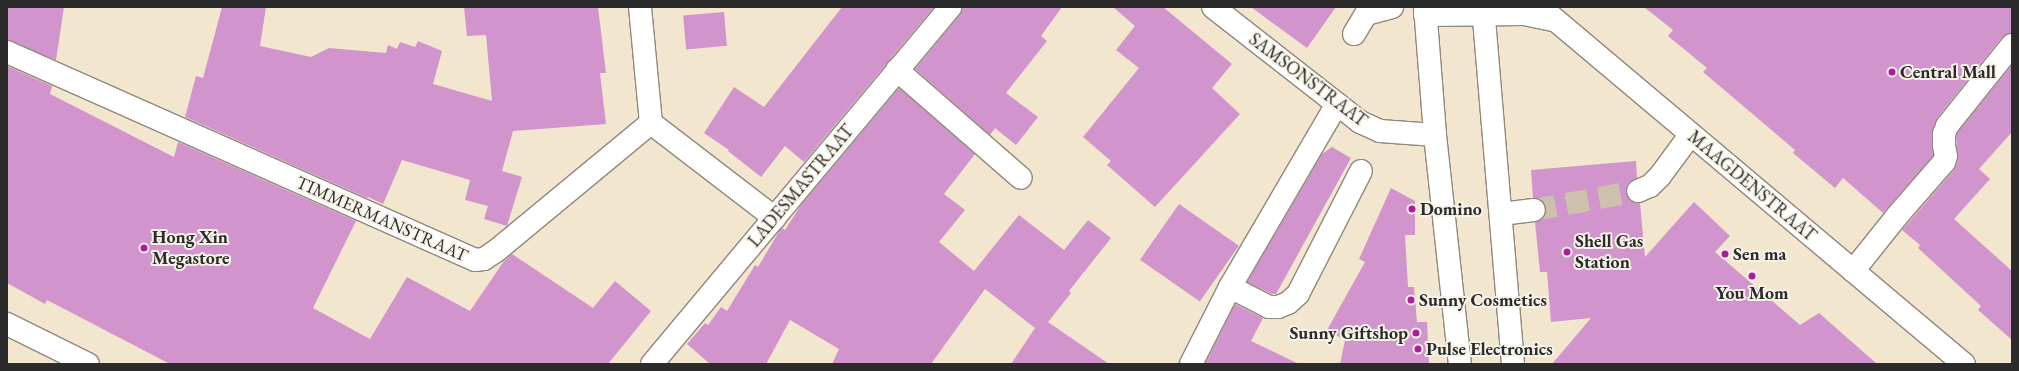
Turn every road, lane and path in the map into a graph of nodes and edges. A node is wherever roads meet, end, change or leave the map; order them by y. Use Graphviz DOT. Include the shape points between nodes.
graph roads {
  1 [pos="640,7"];
  2 [pos="950,7"];
  3 [pos="1213,7"];
  4 [pos="1392,7"];
  5 [pos="1425,11"];
  6 [pos="1484,11"];
  7 [pos="1548,14"];
  8 [pos="1354,34"];
  9 [pos="2012,45"];
  10 [pos="7,52"];
  11 [pos="897,70"];
  12 [pos="1337,104"];
  13 [pos="651,123"];
  14 [pos="1691,134"];
  15 [pos="1435,136"];
  16 [pos="1361,171"];
  17 [pos="1021,178"];
  18 [pos="1638,191"];
  19 [pos="1534,210"];
  20 [pos="1501,214"];
  21 [pos="775,218"];
  22 [pos="1853,271"];
  23 [pos="1230,287"];
  24 [pos="7,324"];
  25 [pos="78,362"];
  26 [pos="652,364"];
  27 [pos="1192,364"];
  28 [pos="1460,364"];
  29 [pos="1513,364"];
  30 [pos="1964,364"];
  1 -- 13 [label="street"];
  2 -- 11 [label="street, LADESMASTRAAT"];
  3 -- 12 [label="street, SAMSONSTRAAT"];
  4 -- 8 [label="street" via="1366,14"];
  5 -- 6 [label="street"];
  5 -- 15 [label="street"];
  6 -- 7 [label="street"];
  6 -- 20 [label="street"];
  7 -- 14 [label="street, MAAGDENSTRAAT"];
  9 -- 22 [label="street" via="1947,126 1944,134 1944,162"];
  10 -- 13 [label="street, TIMMERMANSTRAAT" via="474,260 484,259 496,251"];
  11 -- 17 [label="street"];
  11 -- 21 [label="street, LADESMASTRAAT"];
  12 -- 15 [label="street, SAMSONSTRAAT" via="1360,122 1380,131"];
  12 -- 23 [label="street"];
  13 -- 21 [label="street"];
  14 -- 18 [label="street" via="1660,176 1650,186"];
  14 -- 22 [label="street, MAAGDENSTRAAT"];
  15 -- 28 [label="street"];
  16 -- 23 [label="street" via="1298,294 1278,307 1269,307"];
  19 -- 20 [label="street"];
  20 -- 29 [label="street"];
  21 -- 26 [label="street, LADESMASTRAAT"];
  22 -- 30 [label="street, MAAGDENSTRAAT"];
  23 -- 27 [label="street"];
  24 -- 25 [label="street"];
}
